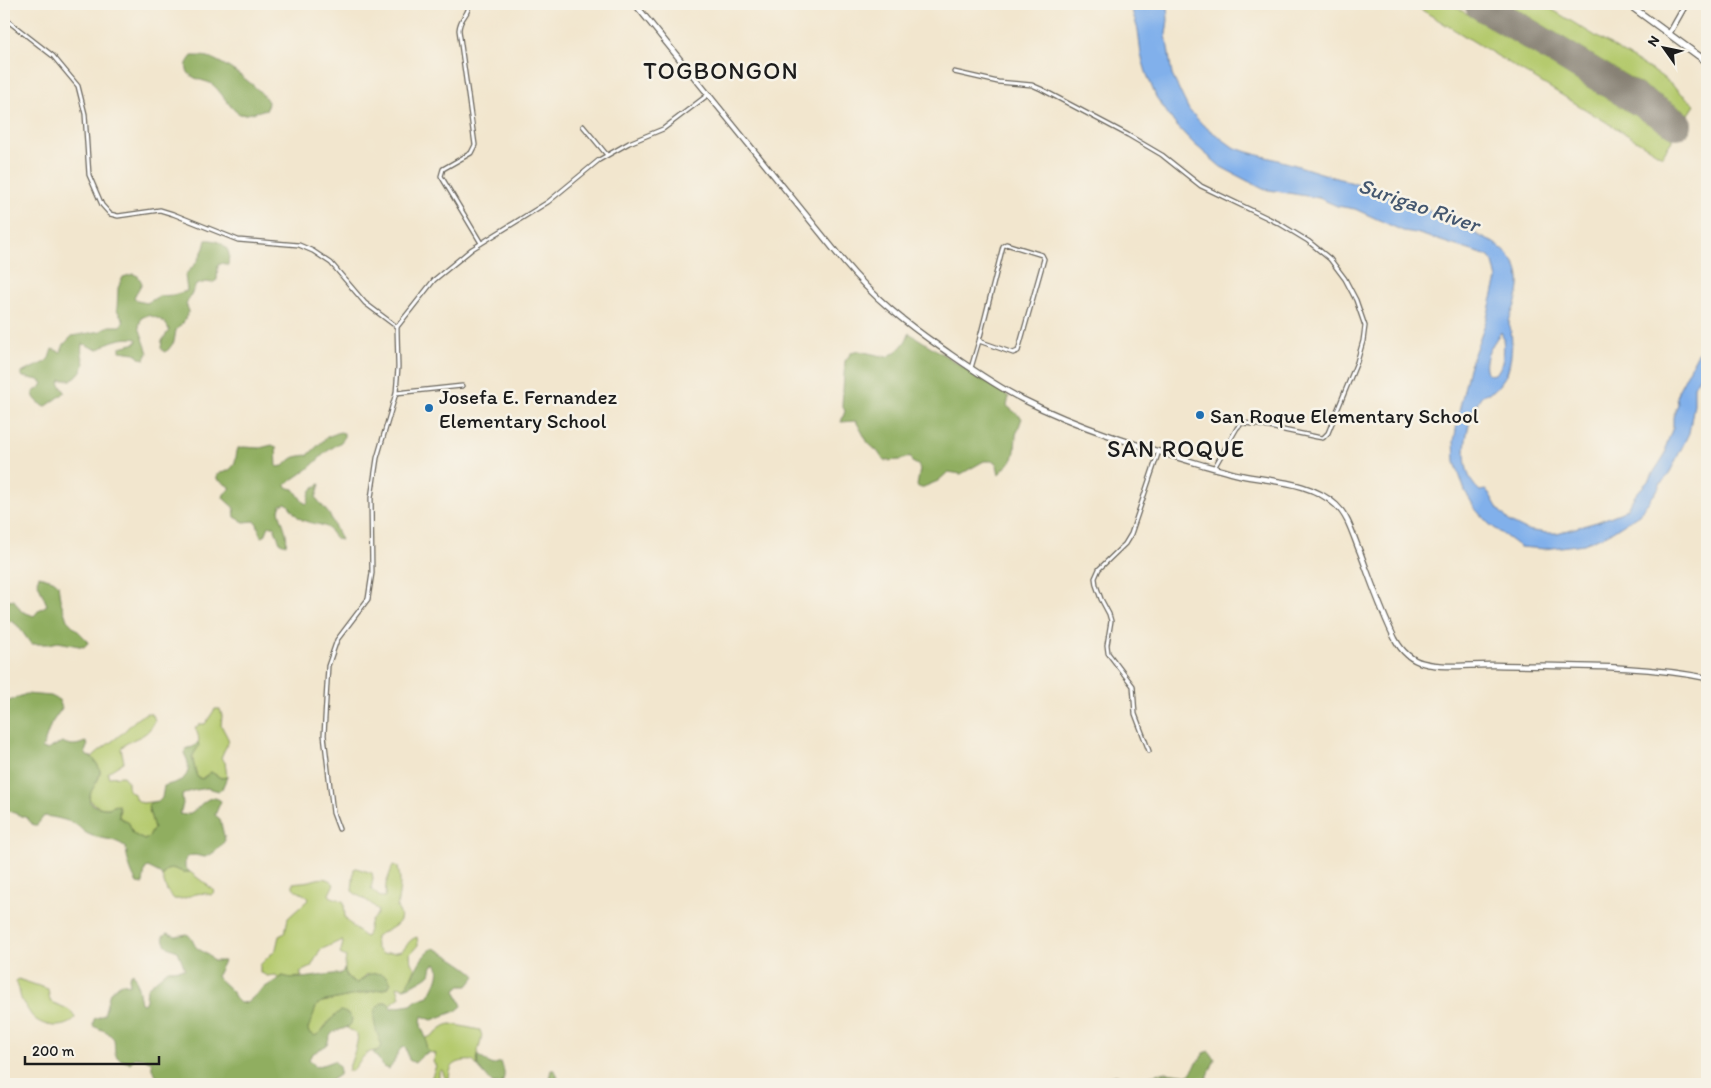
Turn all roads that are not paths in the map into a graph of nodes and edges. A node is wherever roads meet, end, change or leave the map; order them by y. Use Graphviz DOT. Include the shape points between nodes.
graph roads {
  1 [pos="469,4"];
  2 [pos="635,4"];
  3 [pos="1628,4"];
  4 [pos="1686,4"];
  5 [pos="4,18"];
  6 [pos="1669,34"];
  7 [pos="1707,62"];
  8 [pos="954,72"];
  9 [pos="709,94"];
  10 [pos="583,126"];
  11 [pos="607,155"];
  12 [pos="481,242"];
  13 [pos="397,327"];
  14 [pos="979,341"];
  15 [pos="970,368"];
  16 [pos="462,386"];
  17 [pos="396,393"];
  18 [pos="1159,451"];
  19 [pos="1214,468"];
  20 [pos="1707,678"];
  21 [pos="1149,751"];
  22 [pos="339,829"];
  1 -- 12 [label="street" via="459,30 475,146 471,153 443,169 441,176"];
  2 -- 9 [label="street"];
  3 -- 6 [label="highway"];
  4 -- 6 [label="street"];
  5 -- 13 [label="street" via="53,56 78,86 86,114 90,175 102,205 110,214 118,216 160,210 238,240 285,242 306,248 331,263 365,303"];
  6 -- 7 [label="highway"];
  8 -- 19 [label="street" via="1004,83 1032,85 1093,115 1152,148 1201,186 1297,234 1316,247 1340,271 1356,300 1365,332 1357,362 1328,433 1317,438 1242,423"];
  9 -- 11 [label="street" via="663,129"];
  9 -- 15 [label="street" via="861,282 895,314"];
  10 -- 11 [label="street"];
  11 -- 12 [label="street" via="548,202"];
  12 -- 13 [label="street" via="434,280"];
  13 -- 17 [label="street"];
  14 -- 14 [label="street" via="1003,246 1006,244 1042,255 1044,259 1018,351"];
  14 -- 15 [label="street"];
  15 -- 18 [label="street" via="1022,399 1059,416"];
  16 -- 17 [label="street"];
  17 -- 22 [label="street" via="377,458 371,498 372,573 368,599 337,640 328,666 324,736 333,813"];
  18 -- 19 [label="street"];
  18 -- 21 [label="street" via="1129,539 1096,573 1098,592 1111,621 1108,653 1133,686 1135,714"];
  19 -- 20 [label="street" via="1290,483 1334,504 1348,521 1395,639 1418,662 1623,668"];
}
